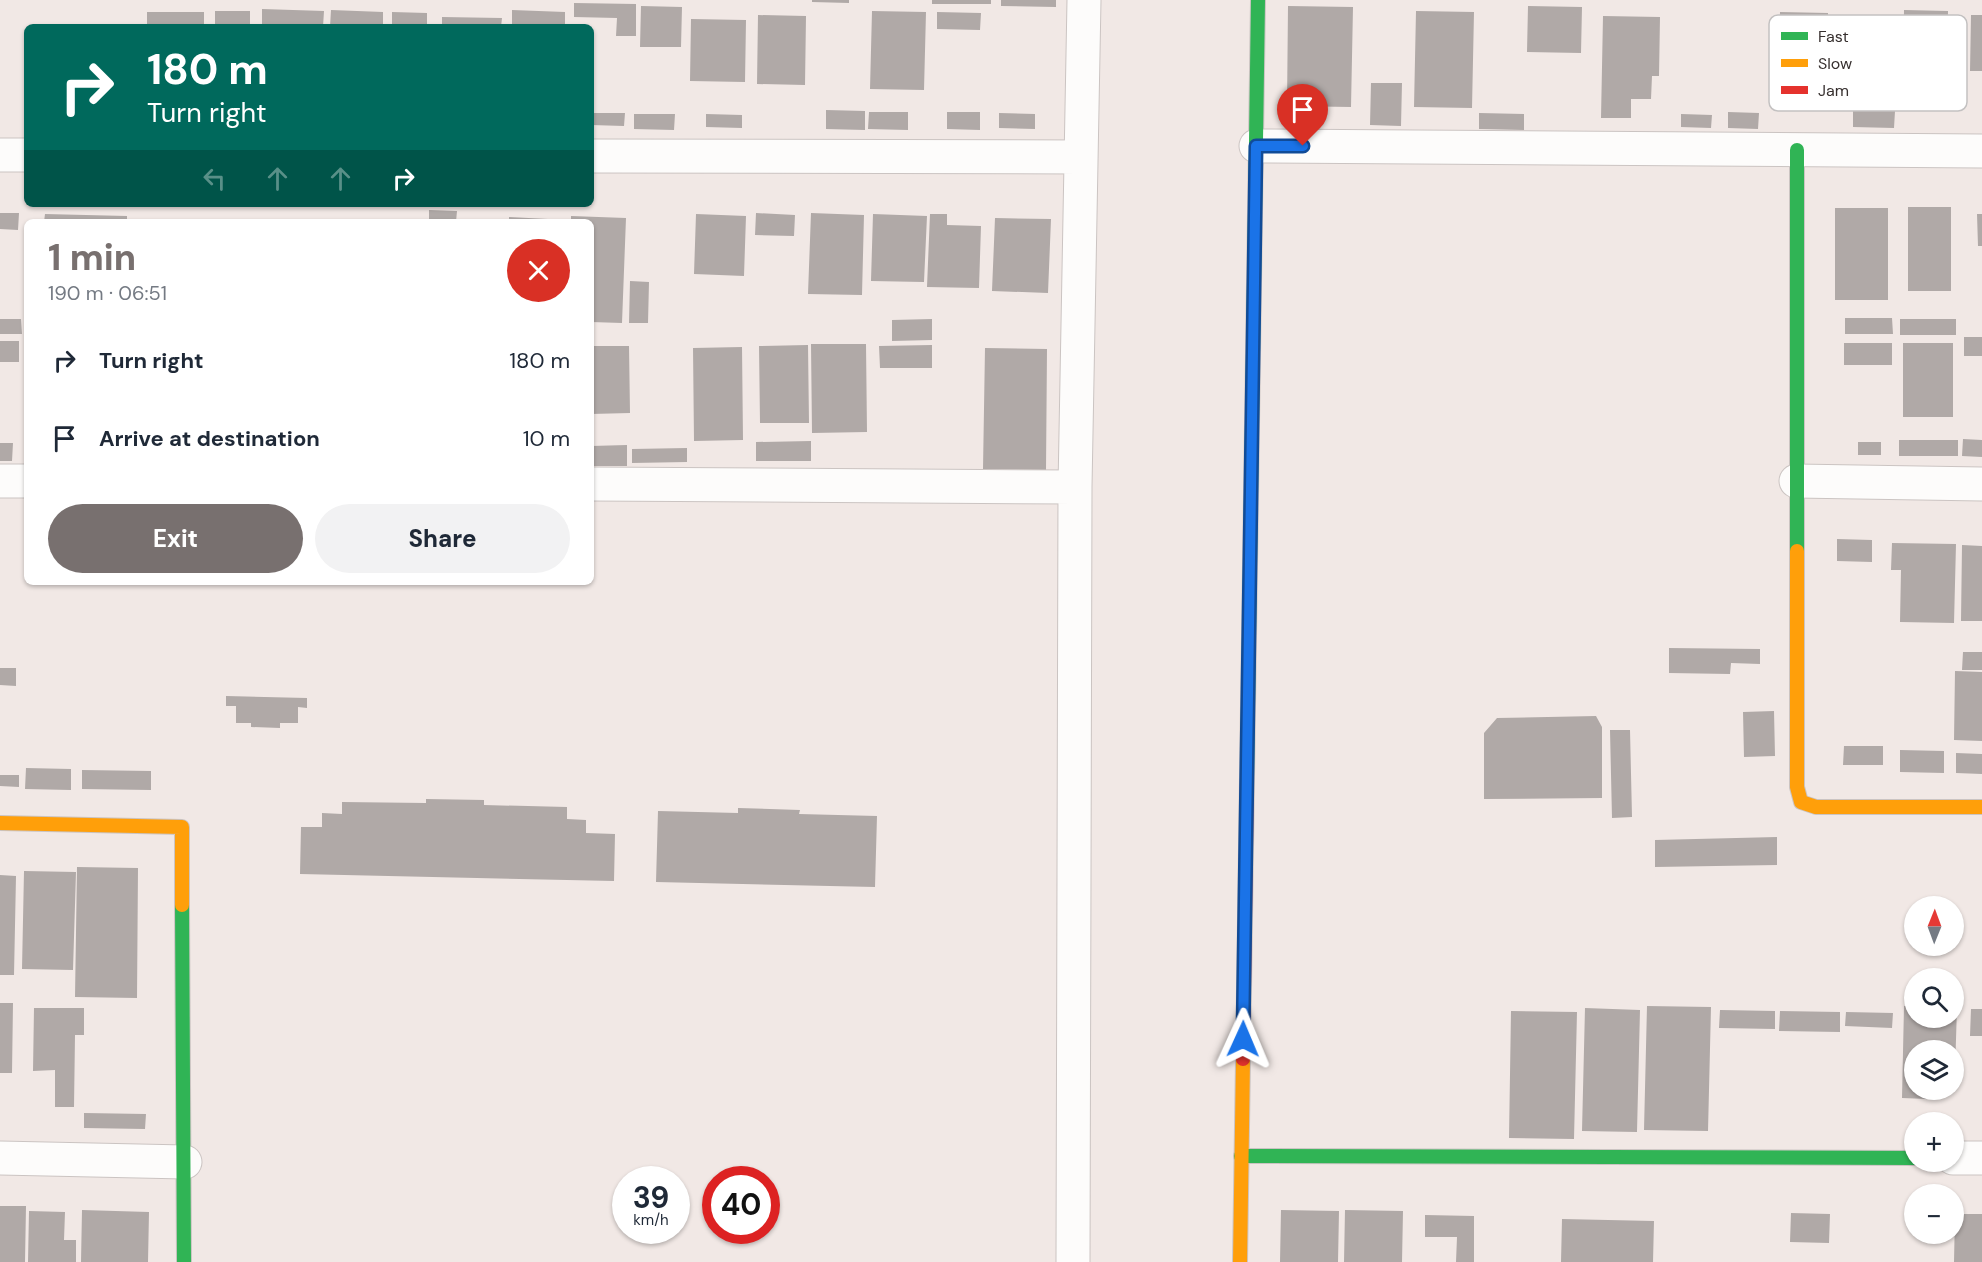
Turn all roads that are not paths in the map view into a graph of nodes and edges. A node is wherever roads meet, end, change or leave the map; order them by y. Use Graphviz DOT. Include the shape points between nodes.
graph roads {
  1 [pos="1084,0"];
  2 [pos="1258,0"];
  3 [pos="1256,146"];
  4 [pos="1797,150"];
  5 [pos="1982,151"];
  6 [pos="0,155"];
  7 [pos="24,155"];
  8 [pos="594,156"];
  9 [pos="1081,157"];
  10 [pos="0,481"];
  11 [pos="24,481"];
  12 [pos="1796,481"];
  13 [pos="594,484"];
  14 [pos="1982,484"];
  15 [pos="1075,487"];
  16 [pos="1982,807"];
  17 [pos="0,823"];
  18 [pos="1241,1156"];
  19 [pos="0,1158"];
  20 [pos="1904,1158"];
  21 [pos="1964,1158"];
  22 [pos="1982,1158"];
  23 [pos="185,1162"];
  24 [pos="184,1262"];
  25 [pos="1073,1262"];
  26 [pos="1240,1262"];
  1 -- 9 [label="street"];
  2 -- 3 [label="street"];
  3 -- 4 [label="street"];
  3 -- 18 [label="street"];
  4 -- 5 [label="street"];
  4 -- 12 [label="street"];
  6 -- 7 [label="street"];
  8 -- 9 [label="street"];
  9 -- 15 [label="street"];
  10 -- 11 [label="street"];
  12 -- 14 [label="street"];
  12 -- 16 [label="street" via="1797,787 1801,802 1816,807"];
  13 -- 15 [label="street"];
  15 -- 25 [label="street"];
  17 -- 23 [label="street" via="182,827"];
  18 -- 20 [label="street"];
  18 -- 26 [label="street"];
  19 -- 23 [label="street"];
  21 -- 22 [label="street"];
  23 -- 24 [label="street"];
}
